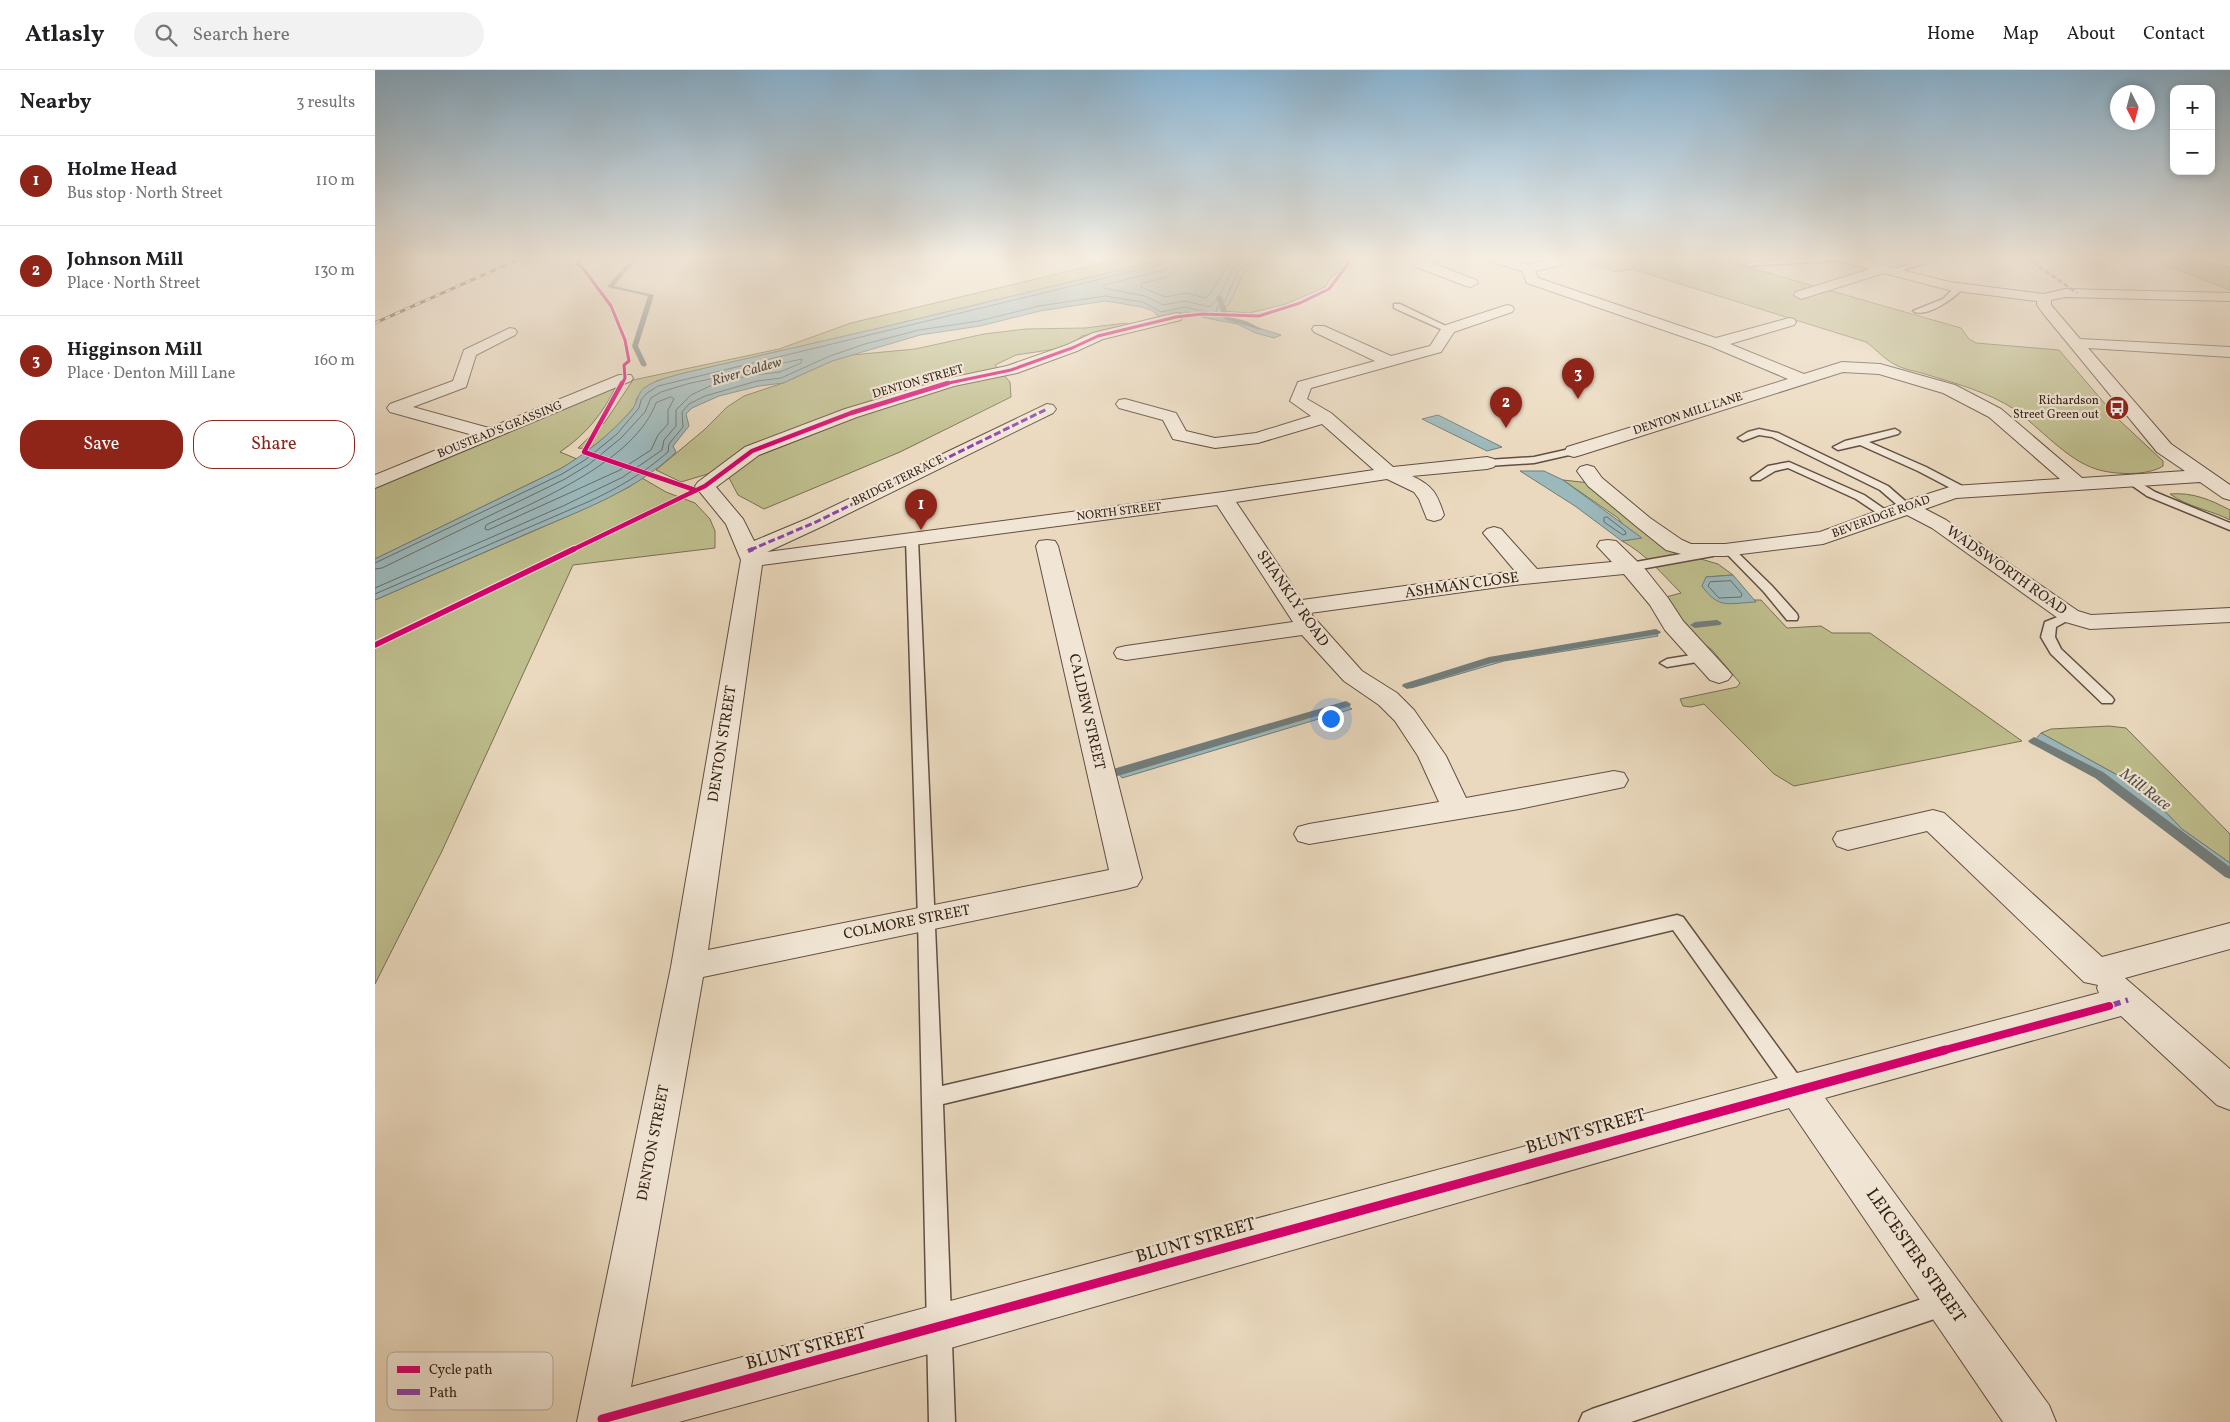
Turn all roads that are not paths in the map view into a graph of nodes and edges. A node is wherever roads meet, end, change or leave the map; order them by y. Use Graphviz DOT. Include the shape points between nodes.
graph roads {
  1 [pos="1163,320"];
  2 [pos="1430,320"];
  3 [pos="1473,320"];
  4 [pos="1647,320"];
  5 [pos="2057,320"];
  6 [pos="1789,322"];
  7 [pos="1448,328"];
  8 [pos="1319,329"];
  9 [pos="511,332"];
  10 [pos="1715,344"];
  11 [pos="2077,344"];
  12 [pos="2230,352"];
  13 [pos="1390,362"];
  14 [pos="625,378"];
  15 [pos="1801,378"];
  16 [pos="1125,404"];
  17 [pos="1047,409"];
  18 [pos="1325,417"];
  19 [pos="1895,432"];
  20 [pos="491,434"];
  21 [pos="1743,438"];
  22 [pos="1861,442"];
  23 [pos="1838,446"];
  24 [pos="1574,451"];
  25 [pos="1487,463"];
  26 [pos="1587,471"];
  27 [pos="1389,473"];
  28 [pos="2203,476"];
  29 [pos="1756,478"];
  30 [pos="2131,480"];
  31 [pos="375,482"];
  32 [pos="2076,483"];
  33 [pos="1964,491"];
  34 [pos="2229,493"];
  35 [pos="1223,498"];
  36 [pos="1897,511"];
  37 [pos="1434,515"];
  38 [pos="2230,526"];
  39 [pos="1493,533"];
  40 [pos="912,539"];
  41 [pos="1047,546"];
  42 [pos="1608,546"];
  43 [pos="1727,550"];
  44 [pos="750,555"];
  45 [pos="1630,567"];
  46 [pos="1531,576"];
  47 [pos="2230,615"];
  48 [pos="2070,616"];
  49 [pos="1792,617"];
  50 [pos="1302,618"];
  51 [pos="1126,653"];
  52 [pos="1704,657"];
  53 [pos="1667,663"];
  54 [pos="1719,675"];
  55 [pos="2107,700"];
  56 [pos="1614,780"];
  57 [pos="1457,809"];
  58 [pos="1309,834"];
  59 [pos="1848,838"];
  60 [pos="1126,878"];
  61 [pos="927,920"];
  62 [pos="2230,936"];
  63 [pos="688,967"];
  64 [pos="2096,972"];
  65 [pos="2119,1003"];
  66 [pos="1797,1089"];
  67 [pos="2230,1093"];
  68 [pos="931,1098"];
  69 [pos="1947,1302"];
  70 [pos="940,1328"];
  71 [pos="601,1420"];
  72 [pos="942,1422"];
  73 [pos="1592,1422"];
  74 [pos="2032,1422"];
  1 -- 44 [label="street, DENTON STREET" via="1098,336 1011,370 951,382 851,413 752,451 705,486 736,523"];
  2 -- 7 [label="lane"];
  3 -- 7 [label="street"];
  4 -- 10 [label="street"];
  5 -- 11 [label="street"];
  6 -- 10 [label="street"];
  7 -- 13 [label="street" via="1436,349"];
  8 -- 13 [label="street"];
  9 -- 20 [label="street" via="469,353 460,384 396,408"];
  10 -- 15 [label="street"];
  11 -- 12 [label="street"];
  11 -- 28 [label="street" via="2163,448"];
  13 -- 18 [label="street" via="1304,386 1298,401"];
  14 -- 20 [label="street, BOUSTEAD'S GRASSING"];
  15 -- 24 [label="street, DENTON MILL LANE"];
  15 -- 32 [label="street, DENTON MILL LANE" via="1842,367 1880,369 1949,389 1995,412"];
  16 -- 18 [label="street" via="1170,417 1179,435 1215,443 1258,438"];
  17 -- 44 [label="street, BRIDGE TERRACE"];
  18 -- 27 [label="street"];
  19 -- 22 [label="lane"];
  20 -- 31 [label="street, BOUSTEAD'S GRASSING"];
  21 -- 36 [label="lane" via="1752,432 1775,435 1884,488"];
  22 -- 23 [label="lane"];
  22 -- 33 [label="lane"];
  24 -- 25 [label="lane" via="1534,460"];
  25 -- 27 [label="street, NORTH STREET"];
  26 -- 43 [label="street, BEVERIDGE ROAD" via="1595,482 1674,544 1689,550"];
  27 -- 35 [label="street, NORTH STREET"];
  27 -- 37 [label="street" via="1421,488 1429,498"];
  28 -- 30 [label="street, BEVERIDGE ROAD"];
  28 -- 34 [label="street"];
  29 -- 36 [label="lane" via="1772,468 1789,465"];
  30 -- 32 [label="street, BEVERIDGE ROAD"];
  30 -- 38 [label="lane" via="2151,494"];
  32 -- 33 [label="street, BEVERIDGE ROAD"];
  33 -- 36 [label="street, BEVERIDGE ROAD"];
  35 -- 40 [label="street, NORTH STREET"];
  35 -- 50 [label="street, SHANKLY ROAD"];
  36 -- 43 [label="street, BEVERIDGE ROAD" via="1823,538"];
  36 -- 48 [label="street, WADSWORTH ROAD" via="1939,524"];
  39 -- 46 [label="street"];
  40 -- 44 [label="street, NORTH STREET"];
  40 -- 61 [label="lane"];
  41 -- 60 [label="street, CALDEW STREET"];
  42 -- 45 [label="street"];
  43 -- 45 [label="lane"];
  43 -- 49 [label="lane"];
  44 -- 63 [label="street, DENTON STREET"];
  45 -- 46 [label="street, ASHMAN CLOSE"];
  45 -- 52 [label="street" via="1673,625"];
  46 -- 50 [label="street, ASHMAN CLOSE"];
  47 -- 48 [label="street, WADSWORTH ROAD" via="2107,622 2090,622"];
  48 -- 55 [label="lane" via="2050,625 2048,637 2056,651"];
  50 -- 51 [label="street, ASHMAN CLOSE"];
  50 -- 57 [label="street, SHANKLY ROAD" via="1353,676 1388,699 1405,716 1432,756"];
  52 -- 53 [label="lane"];
  52 -- 54 [label="street"];
  56 -- 57 [label="street"];
  57 -- 58 [label="street"];
  59 -- 64 [label="street" via="1933,820"];
  60 -- 61 [label="street, COLMORE STREET"];
  61 -- 63 [label="street, COLMORE STREET"];
  61 -- 68 [label="lane"];
  62 -- 64 [label="street"];
  63 -- 71 [label="street, DENTON STREET"];
  64 -- 65 [label="street"];
  65 -- 66 [label="street, BLUNT STREET"];
  65 -- 67 [label="street"];
  66 -- 68 [label="lane" via="1677,922"];
  66 -- 69 [label="street, LEICESTER STREET"];
  66 -- 70 [label="street, BLUNT STREET"];
  68 -- 70 [label="lane"];
  69 -- 73 [label="lane"];
  69 -- 74 [label="street, LEICESTER STREET"];
  70 -- 71 [label="street, BLUNT STREET"];
  70 -- 72 [label="lane"];
}
